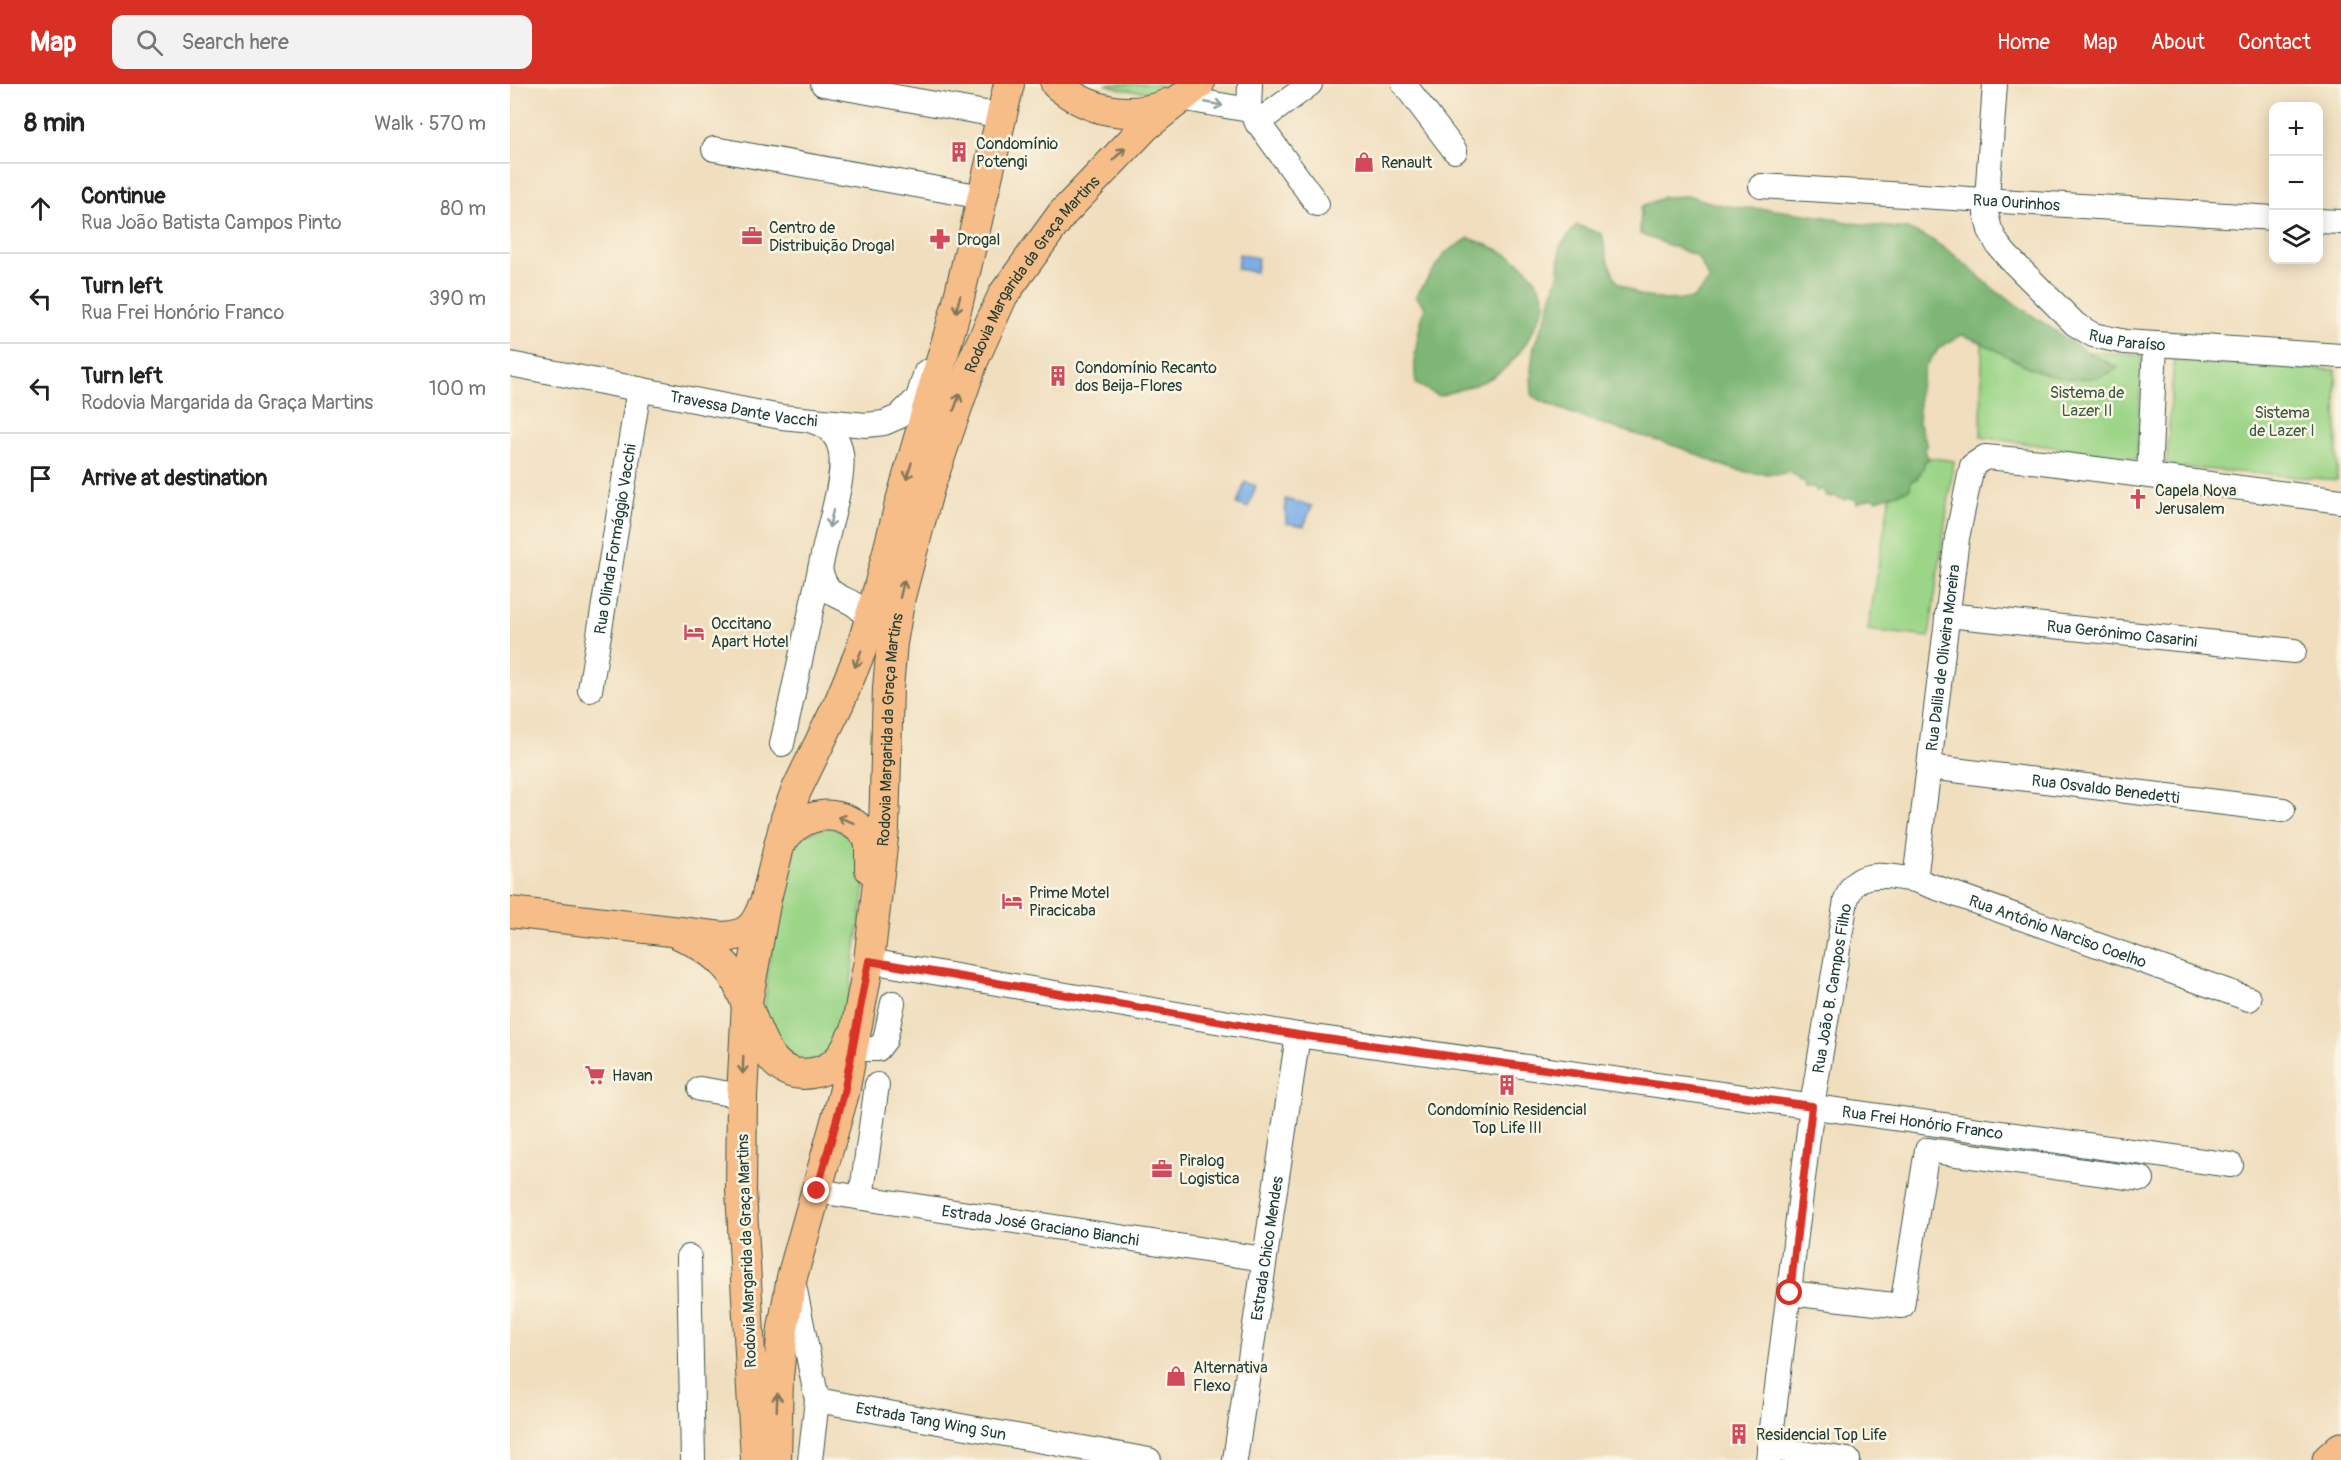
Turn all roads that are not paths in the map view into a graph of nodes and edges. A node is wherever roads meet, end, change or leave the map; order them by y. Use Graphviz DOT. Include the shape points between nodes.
graph roads {
  1 [pos="823,84"];
  2 [pos="1010,84"];
  3 [pos="1056,84"];
  4 [pos="1250,84"];
  5 [pos="1310,84"];
  6 [pos="1404,84"];
  7 [pos="1995,84"];
  8 [pos="1190,91"];
  9 [pos="1002,116"];
  10 [pos="1253,117"];
  11 [pos="714,149"];
  12 [pos="1455,151"];
  13 [pos="1761,186"];
  14 [pos="984,197"];
  15 [pos="1986,200"];
  16 [pos="1317,204"];
  17 [pos="2269,218"];
  18 [pos="2323,221"];
  19 [pos="2341,222"];
  20 [pos="968,262"];
  21 [pos="1003,295"];
  22 [pos="2155,344"];
  23 [pos="944,355"];
  24 [pos="2341,356"];
  25 [pos="510,364"];
  26 [pos="639,389"];
  27 [pos="804,419"];
  28 [pos="884,423"];
  29 [pos="2149,476"];
  30 [pos="840,480"];
  31 [pos="2341,501"];
  32 [pos="820,569"];
  33 [pos="839,597"];
  34 [pos="1947,615"];
  35 [pos="869,623"];
  36 [pos="808,625"];
  37 [pos="2295,651"];
  38 [pos="590,690"];
  39 [pos="782,744"];
  40 [pos="1929,767"];
  41 [pos="2283,810"];
  42 [pos="778,848"];
  43 [pos="1863,877"];
  44 [pos="1915,880"];
  45 [pos="766,899"];
  46 [pos="874,907"];
  47 [pos="510,912"];
  48 [pos="675,932"];
  49 [pos="869,961"];
  50 [pos="2249,999"];
  51 [pos="747,1002"];
  52 [pos="893,1003"];
  53 [pos="858,1020"];
  54 [pos="1298,1035"];
  55 [pos="852,1049"];
  56 [pos="877,1085"];
  57 [pos="700,1089"];
  58 [pos="742,1096"];
  59 [pos="1812,1106"];
  60 [pos="2231,1165"];
  61 [pos="2142,1179"];
  62 [pos="817,1191"];
  63 [pos="861,1198"];
  64 [pos="689,1257"];
  65 [pos="1264,1259"];
  66 [pos="792,1277"];
  67 [pos="1790,1293"];
  68 [pos="817,1400"];
  69 [pos="2341,1449"];
  70 [pos="1769,1454"];
  71 [pos="1103,1456"];
  72 [pos="693,1460"];
  73 [pos="756,1460"];
  74 [pos="776,1460"];
  75 [pos="810,1460"];
  76 [pos="1149,1460"];
  77 [pos="1235,1460"];
  78 [pos="1848,1460"];
  79 [pos="2329,1460"];
  1 -- 9 [label="street"];
  2 -- 9 [label="main road, Rodovia Margarida da Graça Martins"];
  3 -- 8 [label="main road" via="1079,101 1121,113 1153,109"];
  4 -- 10 [label="street"];
  5 -- 10 [label="street"];
  6 -- 12 [label="street"];
  7 -- 15 [label="street, Rua Paraíso"];
  8 -- 10 [label="street, one-way"];
  21 -- 8 [label="main road, Rodovia Margarida da Graça Martins, one-way" via="1062,214 1146,126"];
  9 -- 14 [label="main road, Rodovia Margarida da Graça Martins"];
  10 -- 16 [label="street"];
  11 -- 14 [label="street"];
  13 -- 15 [label="street, Rua Ourinhos"];
  14 -- 20 [label="main road, Rodovia Margarida da Graça Martins"];
  15 -- 17 [label="street, Rua Ourinhos"];
  15 -- 22 [label="street, Rua Paraíso" via="1990,230 1998,245 2075,324 2093,335"];
  18 -- 19 [label="street"];
  20 -- 21 [label="main road" via="985,283"];
  20 -- 23 [label="main road, Rodovia Margarida da Graça Martins, one-way"];
  46 -- 21 [label="main road, Rodovia Margarida da Graça Martins, one-way" via="884,829 888,688 900,597 951,419"];
  22 -- 24 [label="street, Rua Paraíso"];
  22 -- 29 [label="street"];
  23 -- 28 [label="street" via="927,366 918,398 898,417"];
  23 -- 35 [label="main road, Rodovia Margarida da Graça Martins, one-way"];
  25 -- 26 [label="street, Travessa Dante Vacchi"];
  26 -- 27 [label="street, Travessa Dante Vacchi"];
  26 -- 38 [label="street, Rua Olinda Formággio Vacchi"];
  27 -- 28 [label="street, Travessa Dante Vacchi"];
  27 -- 30 [label="street" via="823,425 834,436 842,459"];
  28 -- 30 [label="street" via="860,437"];
  29 -- 31 [label="street"];
  29 -- 34 [label="street, Rua Dalila de Oliveira Moreira" via="1985,457 1972,466"];
  30 -- 32 [label="street, one-way"];
  32 -- 33 [label="street" via="823,583"];
  32 -- 36 [label="street"];
  33 -- 35 [label="street" via="857,604"];
  33 -- 36 [label="street" via="817,610"];
  34 -- 37 [label="street, Rua Gerônimo Casarini"];
  34 -- 40 [label="street, Rua Dalila de Oliveira Moreira"];
  35 -- 42 [label="main road, Rodovia Margarida da Graça Martins, one-way" via="840,703 796,791"];
  36 -- 39 [label="street"];
  40 -- 41 [label="street, Rua Osvaldo Benedetti"];
  40 -- 44 [label="street, Rua Dalila de Oliveira Moreira"];
  42 -- 45 [label="main road, Rodovia Margarida da Graça Martins"];
  46 -- 42 [label="main road, one-way" via="869,885 870,840 853,821 815,816 796,826"];
  43 -- 44 [label="street, Rua Antônio Narciso Coelho"];
  43 -- 59 [label="street, Rua João B. Campos Filho" via="1853,885 1846,900"];
  44 -- 50 [label="street, Rua Antônio Narciso Coelho"];
  45 -- 48 [label="main road" via="758,921 736,936"];
  45 -- 51 [label="main road, Rodovia Margarida da Graça Martins"];
  46 -- 49 [label="main road, Rodovia Margarida da Graça Martins"];
  47 -- 48 [label="main road"];
  48 -- 51 [label="main road" via="718,958 731,972"];
  49 -- 53 [label="main road, Rodovia Margarida da Graça Martins"];
  49 -- 54 [label="street, Rua Frei Honório Franco"];
  51 -- 53 [label="main road" via="766,1052 776,1064 800,1075 828,1068 842,1058"];
  51 -- 58 [label="main road, Rodovia Margarida da Graça Martins, one-way"];
  52 -- 55 [label="street" via="885,1040 878,1049"];
  53 -- 55 [label="main road, Rodovia Margarida da Graça Martins"];
  54 -- 59 [label="street, Rua Frei Honório Franco"];
  54 -- 65 [label="street, Estrada Chico Mendes"];
  55 -- 62 [label="main road, Rodovia Margarida da Graça Martins"];
  56 -- 63 [label="street"];
  57 -- 58 [label="street"];
  58 -- 73 [label="main road, Rodovia Margarida da Graça Martins" via="741,1191"];
  59 -- 60 [label="street, Rua Frei Honório Franco"];
  59 -- 67 [label="street, Rua João B. Campos Filho"];
  61 -- 67 [label="street" via="1927,1150 1902,1306"];
  62 -- 63 [label="street, Estrada José Graciano Bianchi"];
  62 -- 66 [label="main road, Rodovia Margarida da Graça Martins"];
  63 -- 65 [label="street, Estrada José Graciano Bianchi"];
  64 -- 72 [label="street"];
  65 -- 77 [label="street, Estrada Chico Mendes"];
  66 -- 68 [label="street"];
  74 -- 66 [label="main road, Rodovia Margarida da Graça Martins, one-way" via="778,1377"];
  67 -- 70 [label="street, Rua João B. Campos Filho"];
  68 -- 71 [label="street, Estrada Tang Wing Sun"];
  68 -- 75 [label="street"];
  69 -- 79 [label="highway"];
  70 -- 78 [label="street"];
  71 -- 76 [label="street, Estrada Tang Wing Sun"];
}
